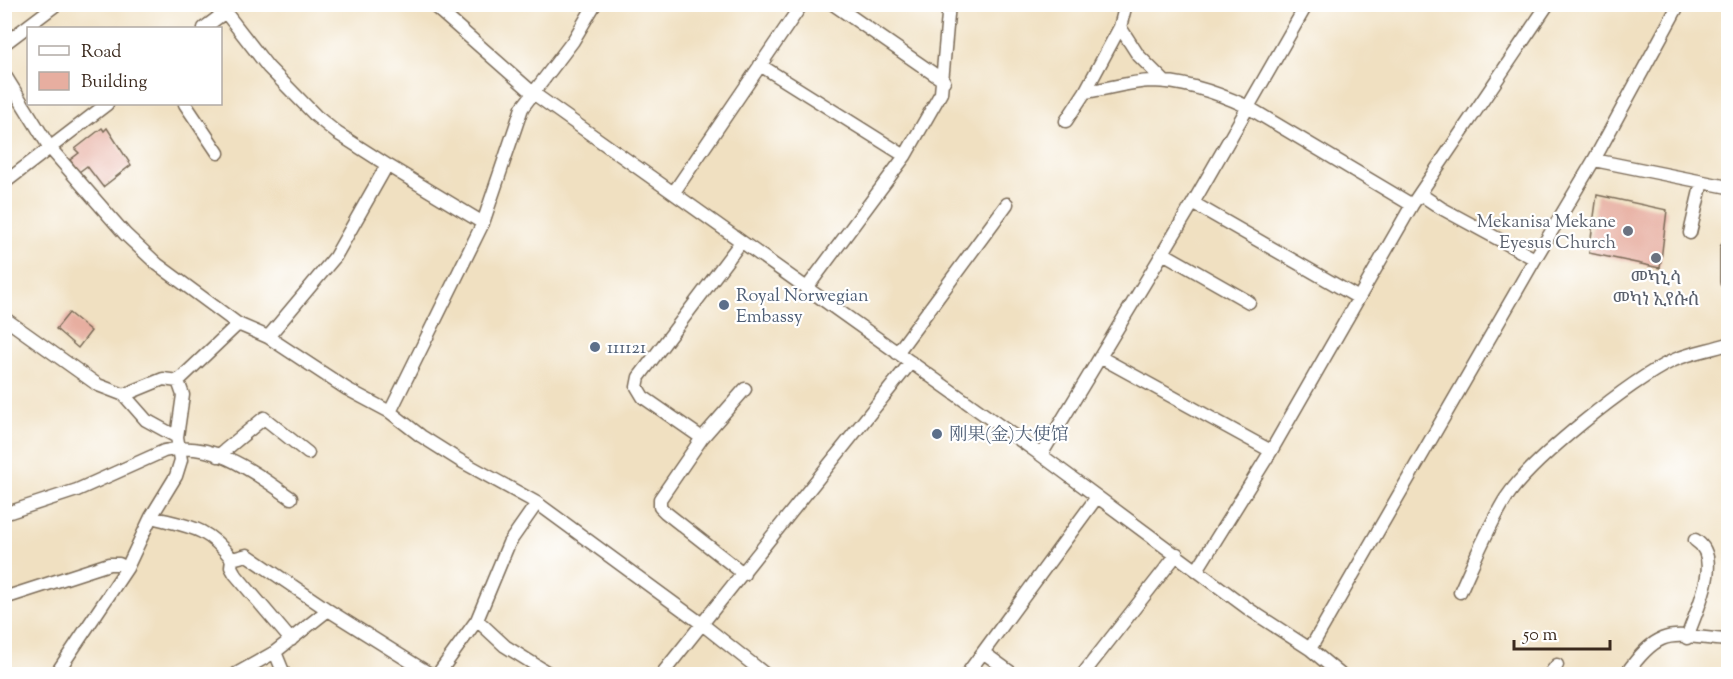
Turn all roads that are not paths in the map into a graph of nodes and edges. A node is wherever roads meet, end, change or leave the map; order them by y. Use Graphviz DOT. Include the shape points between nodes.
graph roads {
  1 [pos="57,4"];
  2 [pos="432,4"];
  3 [pos="595,4"];
  4 [pos="802,4"];
  5 [pos="832,4"];
  6 [pos="949,4"];
  7 [pos="1126,4"];
  8 [pos="1306,4"];
  9 [pos="1548,4"];
  10 [pos="1679,4"];
  11 [pos="221,9"];
  12 [pos="205,27"];
  13 [pos="1120,27"];
  14 [pos="4,44"];
  15 [pos="760,65"];
  16 [pos="4,74"];
  17 [pos="944,81"];
  18 [pos="1165,82"];
  19 [pos="1085,92"];
  20 [pos="532,93"];
  21 [pos="106,105"];
  22 [pos="186,105"];
  23 [pos="1246,106"];
  24 [pos="1066,121"];
  25 [pos="50,148"];
  26 [pos="218,153"];
  27 [pos="904,156"];
  28 [pos="1594,160"];
  29 [pos="387,165"];
  30 [pos="1702,182"];
  31 [pos="4,183"];
  32 [pos="1728,187"];
  33 [pos="674,192"];
  34 [pos="1420,194"];
  35 [pos="1193,203"];
  36 [pos="1007,204"];
  37 [pos="1412,205"];
  38 [pos="483,223"];
  39 [pos="1690,233"];
  40 [pos="741,242"];
  41 [pos="1728,249"];
  42 [pos="1163,253"];
  43 [pos="1535,259"];
  44 [pos="1728,282"];
  45 [pos="806,289"];
  46 [pos="1357,297"];
  47 [pos="1250,302"];
  48 [pos="4,318"];
  49 [pos="238,324"];
  50 [pos="268,338"];
  51 [pos="1728,344"];
  52 [pos="897,352"];
  53 [pos="1100,357"];
  54 [pos="910,362"];
  55 [pos="178,381"];
  56 [pos="745,389"];
  57 [pos="124,395"];
  58 [pos="390,412"];
  59 [pos="702,438"];
  60 [pos="178,442"];
  61 [pos="1271,451"];
  62 [pos="308,453"];
  63 [pos="1041,455"];
  64 [pos="218,456"];
  65 [pos="1097,497"];
  66 [pos="291,498"];
  67 [pos="537,503"];
  68 [pos="4,514"];
  69 [pos="151,517"];
  70 [pos="1695,540"];
  71 [pos="1177,555"];
  72 [pos="232,559"];
  73 [pos="127,568"];
  74 [pos="1197,570"];
  75 [pos="744,574"];
  76 [pos="1460,592"];
  77 [pos="4,598"];
  78 [pos="328,610"];
  79 [pos="477,620"];
  80 [pos="702,624"];
  81 [pos="1687,638"];
  82 [pos="291,640"];
  83 [pos="1728,640"];
  84 [pos="1310,649"];
  85 [pos="275,652"];
  86 [pos="984,652"];
  87 [pos="56,675"];
  88 [pos="237,675"];
  89 [pos="284,675"];
  90 [pos="430,675"];
  91 [pos="438,675"];
  92 [pos="550,675"];
  93 [pos="662,675"];
  94 [pos="765,675"];
  95 [pos="967,675"];
  96 [pos="1012,675"];
  97 [pos="1083,675"];
  98 [pos="1340,675"];
  99 [pos="1626,675"];
  1 -- 14 [label="street"];
  2 -- 20 [label="street"];
  3 -- 20 [label="street" via="573,41"];
  4 -- 15 [label="street"];
  5 -- 17 [label="street"];
  6 -- 17 [label="street"];
  7 -- 13 [label="street"];
  8 -- 23 [label="street"];
  9 -- 34 [label="street"];
  10 -- 28 [label="street"];
  11 -- 12 [label="street"];
  11 -- 29 [label="street" via="268,67 316,116"];
  13 -- 18 [label="street" via="1138,56"];
  13 -- 19 [label="street"];
  15 -- 27 [label="street"];
  15 -- 33 [label="street"];
  16 -- 25 [label="street"];
  17 -- 27 [label="street" via="931,112"];
  18 -- 19 [label="street" via="1138,82"];
  18 -- 23 [label="street" via="1221,95"];
  19 -- 24 [label="street"];
  20 -- 33 [label="street"];
  20 -- 38 [label="street" via="522,108"];
  21 -- 25 [label="street"];
  22 -- 26 [label="street"];
  23 -- 35 [label="street"];
  23 -- 37 [label="street"];
  25 -- 31 [label="street"];
  25 -- 49 [label="street" via="125,234 157,264"];
  27 -- 45 [label="street"];
  28 -- 30 [label="street"];
  28 -- 43 [label="street"];
  29 -- 38 [label="street"];
  29 -- 50 [label="street" via="335,257"];
  30 -- 32 [label="street"];
  30 -- 39 [label="street"];
  33 -- 40 [label="street"];
  34 -- 37 [label="street"];
  34 -- 43 [label="street"];
  35 -- 42 [label="street"];
  35 -- 46 [label="street"];
  36 -- 52 [label="street"];
  37 -- 46 [label="street"];
  38 -- 58 [label="street"];
  40 -- 45 [label="street"];
  40 -- 59 [label="street" via="639,377 637,387 644,397"];
  41 -- 44 [label="main road"];
  42 -- 47 [label="street"];
  42 -- 53 [label="street"];
  43 -- 84 [label="street"];
  45 -- 52 [label="street"];
  46 -- 61 [label="street"];
  48 -- 57 [label="street" via="98,385"];
  49 -- 50 [label="street"];
  49 -- 55 [label="street"];
  50 -- 58 [label="street"];
  51 -- 76 [label="street" via="1672,361 1647,376 1538,463 1507,497"];
  52 -- 54 [label="street"];
  53 -- 61 [label="street"];
  53 -- 63 [label="street"];
  54 -- 63 [label="street"];
  54 -- 75 [label="street"];
  55 -- 57 [label="street" via="163,379"];
  55 -- 60 [label="street" via="183,395"];
  56 -- 59 [label="street"];
  57 -- 60 [label="street" via="146,420"];
  58 -- 67 [label="street" via="449,454"];
  59 -- 75 [label="street" via="660,499 660,507"];
  60 -- 64 [label="street"];
  60 -- 68 [label="street" via="77,490"];
  60 -- 69 [label="street" via="181,460 176,476"];
  61 -- 74 [label="street"];
  62 -- 64 [label="street" via="264,418"];
  63 -- 65 [label="street"];
  64 -- 66 [label="street" via="236,460"];
  65 -- 71 [label="street"];
  65 -- 86 [label="street"];
  67 -- 79 [label="street" via="509,543"];
  67 -- 80 [label="street"];
  69 -- 72 [label="street" via="204,531"];
  69 -- 73 [label="street"];
  70 -- 81 [label="street" via="1706,553 1707,582"];
  71 -- 74 [label="street"];
  71 -- 97 [label="street"];
  72 -- 78 [label="street" via="247,555"];
  72 -- 82 [label="street" via="235,574"];
  73 -- 77 [label="street" via="109,564"];
  73 -- 87 [label="street"];
  74 -- 84 [label="street"];
  75 -- 80 [label="street"];
  78 -- 82 [label="street"];
  78 -- 90 [label="street"];
  79 -- 91 [label="street"];
  79 -- 92 [label="street" via="505,646"];
  80 -- 93 [label="street"];
  80 -- 94 [label="street"];
  81 -- 83 [label="street"];
  81 -- 99 [label="street" via="1666,636 1654,641"];
  82 -- 85 [label="street"];
  84 -- 98 [label="street"];
  85 -- 88 [label="street"];
  85 -- 89 [label="street"];
  86 -- 95 [label="street"];
  86 -- 96 [label="street"];
}
